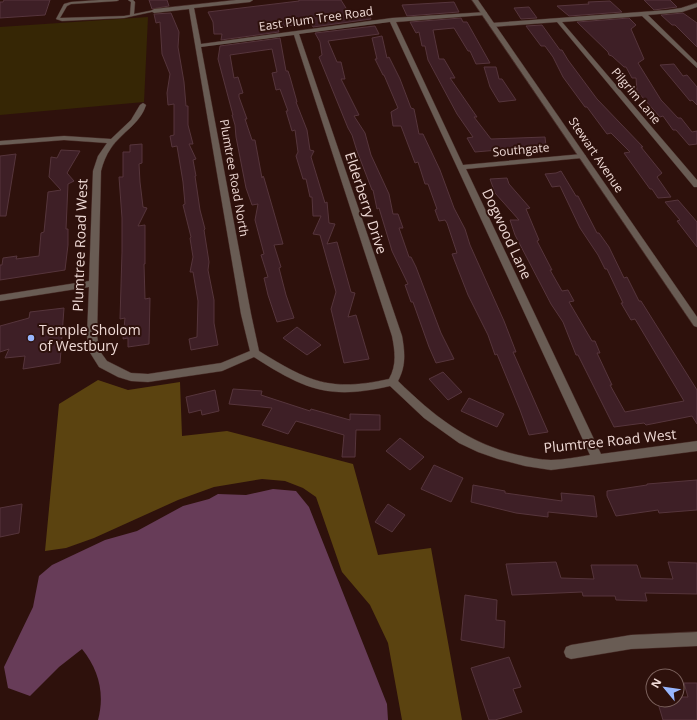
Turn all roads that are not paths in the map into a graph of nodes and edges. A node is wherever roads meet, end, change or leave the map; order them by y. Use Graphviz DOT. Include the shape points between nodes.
graph roads {
  1 [pos="117,0"];
  2 [pos="130,0"];
  3 [pos="250,0"];
  4 [pos="475,0"];
  5 [pos="697,5"];
  6 [pos="191,7"];
  7 [pos="154,11"];
  8 [pos="484,13"];
  9 [pos="644,14"];
  10 [pos="132,15"];
  11 [pos="392,20"];
  12 [pos="558,20"];
  13 [pos="492,25"];
  14 [pos="296,32"];
  15 [pos="198,46"];
  16 [pos="697,66"];
  17 [pos="143,105"];
  18 [pos="112,142"];
  19 [pos="0,143"];
  20 [pos="582,156"];
  21 [pos="462,167"];
  22 [pos="697,185"];
  23 [pos="93,283"];
  24 [pos="0,298"];
  25 [pos="697,324"];
  26 [pos="255,353"];
  27 [pos="392,382"];
  28 [pos="697,446"];
  29 [pos="598,460"];
  30 [pos="697,639"];
  31 [pos="571,652"];
  1 -- 10 [label="lane" via="71,3 65,5 58,19"];
  2 -- 10 [label="lane" via="133,2"];
  3 -- 6 [label="street"];
  4 -- 8 [label="street, Stewart Avenue"];
  5 -- 9 [label="street" via="682,10"];
  6 -- 7 [label="street"];
  6 -- 15 [label="street, Plumtree Road North"];
  7 -- 10 [label="lane"];
  8 -- 11 [label="street, East Plum Tree Road"];
  8 -- 13 [label="street, Stewart Avenue"];
  9 -- 12 [label="street"];
  9 -- 16 [label="street"];
  11 -- 14 [label="street, East Plum Tree Road"];
  11 -- 21 [label="street, Dogwood Lane"];
  12 -- 13 [label="street"];
  12 -- 22 [label="street, Pilgrim Lane"];
  13 -- 20 [label="street, Stewart Avenue"];
  14 -- 15 [label="street, East Plum Tree Road"];
  14 -- 27 [label="street, Elderberry Drive" via="397,336 401,361 398,374"];
  15 -- 26 [label="street, Plumtree Road North"];
  17 -- 18 [label="street, Plumtree Road West" via="136,120"];
  18 -- 19 [label="street" via="64,138"];
  18 -- 23 [label="street, Plumtree Road West" via="102,156 97,171"];
  20 -- 21 [label="street, Southgate"];
  20 -- 25 [label="street, Stewart Avenue"];
  21 -- 29 [label="street, Dogwood Lane"];
  23 -- 24 [label="street"];
  23 -- 26 [label="street, Plumtree Road West" via="94,351 103,364 122,374 148,378 171,376 222,367"];
  26 -- 27 [label="street" via="315,384 336,389 363,388"];
  27 -- 29 [label="street, Plumtree Road West" via="440,426 490,453 550,465"];
  28 -- 29 [label="street, Plumtree Road West"];
  30 -- 31 [label="street" via="631,642"];
}
